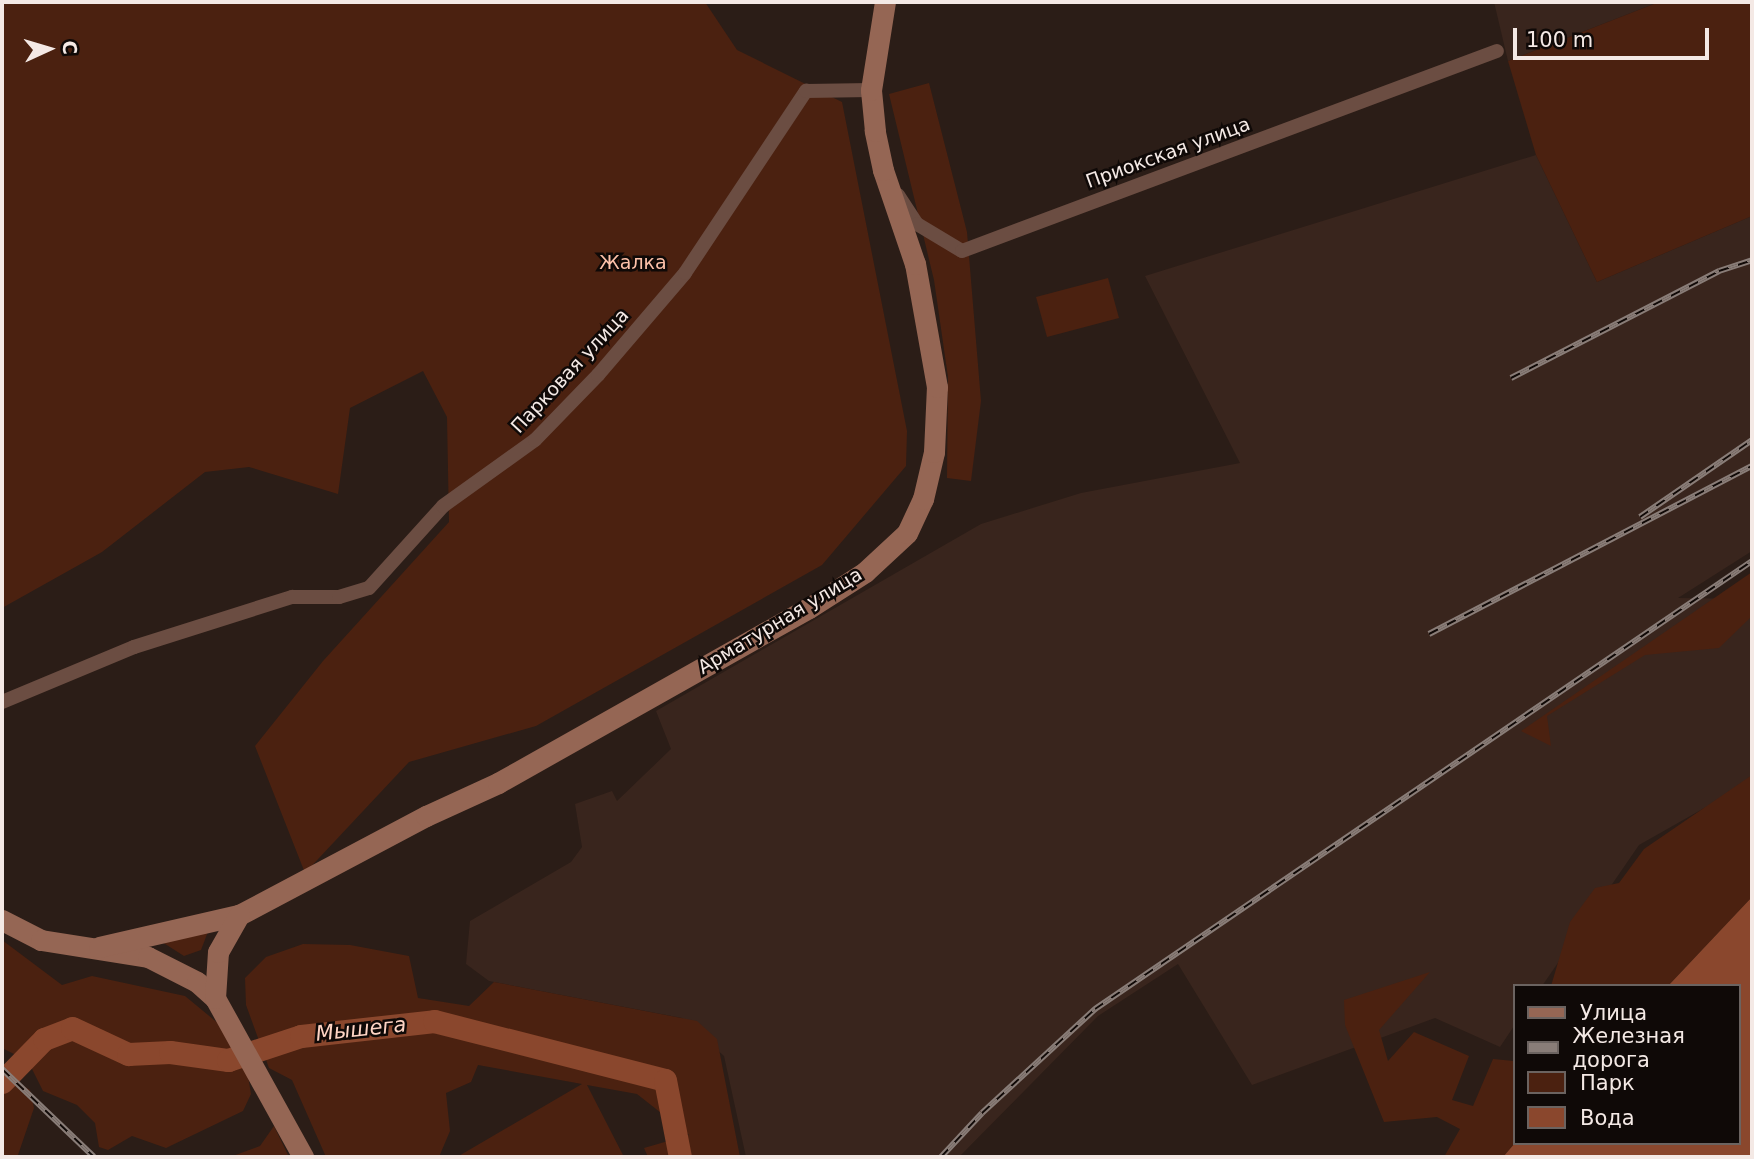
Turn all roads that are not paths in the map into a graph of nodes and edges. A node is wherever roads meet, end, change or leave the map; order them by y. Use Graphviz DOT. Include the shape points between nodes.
graph roads {
  1 [pos="884,2"];
  2 [pos="1497,51"];
  3 [pos="871,90"];
  4 [pos="883,170"];
  5 [pos="2,702"];
  6 [pos="239,915"];
  7 [pos="2,920"];
  8 [pos="99,947"];
  9 [pos="215,998"];
  10 [pos="303,1157"];
  1 -- 3 [label="street, Арматурная улица"];
  2 -- 4 [label="street, Приокская улица" via="962,251 917,224"];
  3 -- 4 [label="street, Арматурная улица"];
  3 -- 5 [label="street, Парковая улица" via="806,92 685,273 598,375 535,440 443,506 369,588 339,597 292,597 134,647"];
  4 -- 6 [label="street, Арматурная улица" via="915,264 937,387 934,452 923,499 906,533 865,572 809,608 498,783"];
  6 -- 8 [label="street, Арматурная улица"];
  6 -- 9 [label="street" via="218,952"];
  7 -- 8 [label="street" via="41,940"];
  8 -- 9 [label="street" via="167,964"];
  9 -- 10 [label="street"];
}
